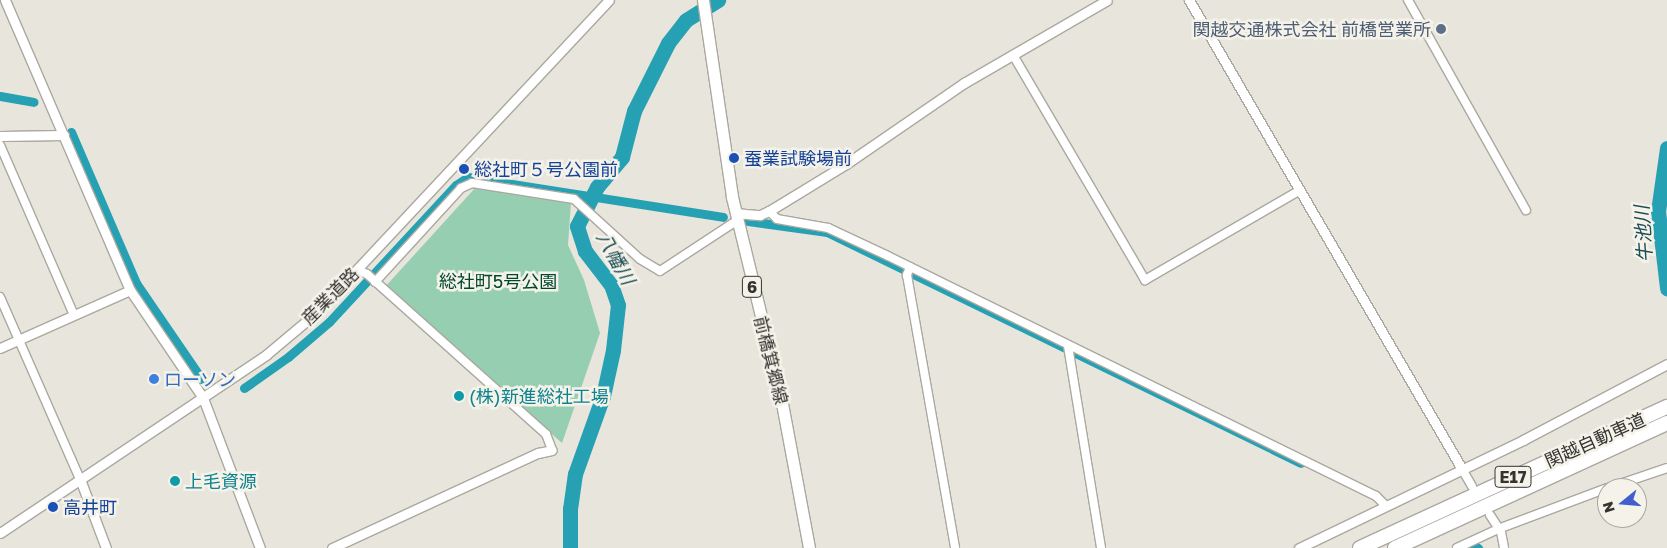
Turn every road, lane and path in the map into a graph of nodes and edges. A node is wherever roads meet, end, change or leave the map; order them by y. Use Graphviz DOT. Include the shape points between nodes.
graph roads {
  1 [pos="5,0"];
  2 [pos="609,0"];
  3 [pos="703,0"];
  4 [pos="1108,0"];
  5 [pos="1189,0"];
  6 [pos="1408,0"];
  7 [pos="1014,55"];
  8 [pos="64,135"];
  9 [pos="0,136"];
  10 [pos="0,145"];
  11 [pos="1300,190"];
  12 [pos="1526,210"];
  13 [pos="769,211"];
  14 [pos="736,217"];
  15 [pos="910,267"];
  16 [pos="358,270"];
  17 [pos="375,282"];
  18 [pos="130,290"];
  19 [pos="0,297"];
  20 [pos="74,315"];
  21 [pos="19,340"];
  22 [pos="1068,346"];
  23 [pos="0,348"];
  24 [pos="1667,364"];
  25 [pos="203,398"];
  26 [pos="1667,407"];
  27 [pos="1667,423"];
  28 [pos="552,450"];
  29 [pos="1667,468"];
  30 [pos="1462,469"];
  31 [pos="1637,478"];
  32 [pos="80,479"];
  33 [pos="1472,486"];
  34 [pos="1597,492"];
  35 [pos="1386,506"];
  36 [pos="1490,515"];
  37 [pos="1498,529"];
  38 [pos="0,533"];
  39 [pos="106,548"];
  40 [pos="260,548"];
  41 [pos="332,548"];
  42 [pos="809,548"];
  43 [pos="955,548"];
  44 [pos="1101,548"];
  45 [pos="1299,548"];
  46 [pos="1360,548"];
  47 [pos="1395,548"];
  48 [pos="1457,548"];
  49 [pos="1504,548"];
  1 -- 8 [label="street"];
  2 -- 16 [label="street, 産業道路"];
  3 -- 14 [label="main road, 前橋箕郷線 / 6"];
  4 -- 7 [label="street"];
  5 -- 11 [label="street"];
  6 -- 12 [label="street"];
  7 -- 11 [label="street" via="1145,280"];
  7 -- 13 [label="street" via="948,94 846,164"];
  8 -- 9 [label="street"];
  8 -- 18 [label="street"];
  10 -- 20 [label="street"];
  11 -- 30 [label="street"];
  13 -- 14 [label="street"];
  13 -- 15 [label="street" via="777,219 828,228"];
  14 -- 17 [label="street" via="660,271 640,259 570,198 468,184"];
  14 -- 42 [label="main road, 前橋箕郷線 / 6" via="783,407"];
  15 -- 22 [label="street"];
  15 -- 43 [label="street" via="908,275"];
  16 -- 17 [label="street"];
  16 -- 25 [label="street, 産業道路" via="317,312 267,354"];
  17 -- 28 [label="street" via="546,434"];
  18 -- 20 [label="street"];
  18 -- 25 [label="street"];
  19 -- 21 [label="street"];
  20 -- 21 [label="street"];
  21 -- 23 [label="street"];
  21 -- 32 [label="street"];
  22 -- 35 [label="street" via="1367,492"];
  22 -- 44 [label="street"];
  24 -- 30 [label="street"];
  25 -- 32 [label="street, 産業道路"];
  25 -- 40 [label="street"];
  26 -- 46 [label="highway, 関越自動車道 / E17"];
  27 -- 47 [label="highway, 関越自動車道 / E17"];
  28 -- 41 [label="street" via="538,453"];
  29 -- 31 [label="street"];
  30 -- 33 [label="street"];
  30 -- 35 [label="street"];
  32 -- 38 [label="street, 産業道路"];
  32 -- 39 [label="street"];
  34 -- 37 [label="street"];
  35 -- 45 [label="street"];
  36 -- 37 [label="street"];
  37 -- 48 [label="street"];
  37 -- 49 [label="street"];
}
